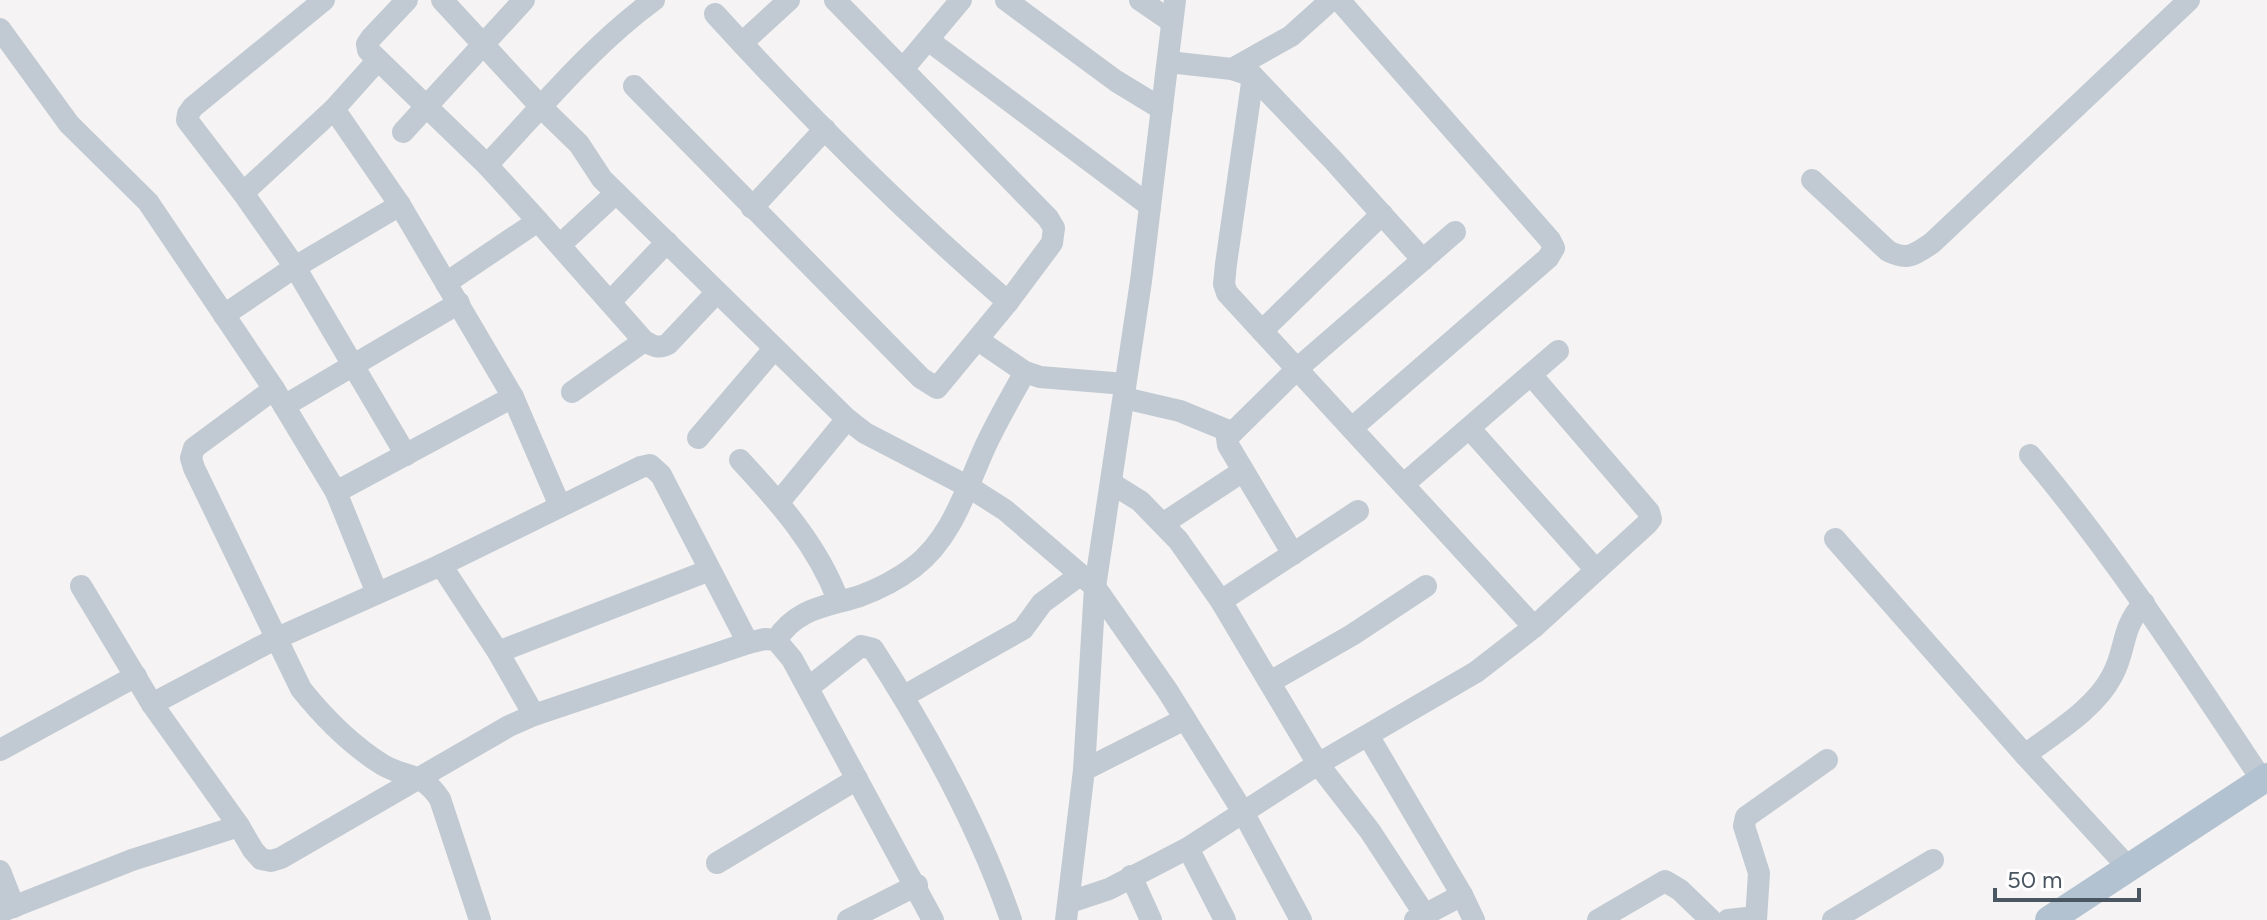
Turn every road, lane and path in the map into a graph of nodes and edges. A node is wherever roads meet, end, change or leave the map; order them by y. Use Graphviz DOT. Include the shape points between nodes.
graph roads {
  1 [pos="324,0"];
  2 [pos="407,0"];
  3 [pos="442,0"];
  4 [pos="524,0"];
  5 [pos="654,0"];
  6 [pos="789,0"];
  7 [pos="835,0"];
  8 [pos="961,0"];
  9 [pos="1006,0"];
  10 [pos="1140,0"];
  11 [pos="1331,0"];
  12 [pos="1339,0"];
  13 [pos="2189,0"];
  14 [pos="1174,11"];
  15 [pos="715,14"];
  16 [pos="0,29"];
  17 [pos="928,40"];
  18 [pos="742,43"];
  19 [pos="484,44"];
  20 [pos="378,60"];
  21 [pos="1168,62"];
  22 [pos="903,69"];
  23 [pos="1242,72"];
  24 [pos="634,86"];
  25 [pos="427,106"];
  26 [pos="541,107"];
  27 [pos="334,109"];
  28 [pos="1162,109"];
  29 [pos="825,129"];
  30 [pos="403,132"];
  31 [pos="487,165"];
  32 [pos="1812,180"];
  33 [pos="243,193"];
  34 [pos="616,193"];
  35 [pos="400,205"];
  36 [pos="1150,206"];
  37 [pos="752,208"];
  38 [pos="1382,214"];
  39 [pos="538,221"];
  40 [pos="1455,232"];
  41 [pos="667,242"];
  42 [pos="560,245"];
  43 [pos="1423,260"];
  44 [pos="295,267"];
  45 [pos="446,283"];
  46 [pos="717,292"];
  47 [pos="610,302"];
  48 [pos="1008,302"];
  49 [pos="459,303"];
  50 [pos="224,315"];
  51 [pos="1262,331"];
  52 [pos="978,340"];
  53 [pos="644,341"];
  54 [pos="774,349"];
  55 [pos="1558,351"];
  56 [pos="355,365"];
  57 [pos="1298,368"];
  58 [pos="1025,372"];
  59 [pos="1532,376"];
  60 [pos="1124,391"];
  61 [pos="572,392"];
  62 [pos="513,397"];
  63 [pos="279,398"];
  64 [pos="847,419"];
  65 [pos="1352,428"];
  66 [pos="1470,429"];
  67 [pos="1231,432"];
  68 [pos="698,438"];
  69 [pos="406,455"];
  70 [pos="2030,455"];
  71 [pos="740,460"];
  72 [pos="1243,471"];
  73 [pos="1111,483"];
  74 [pos="1404,484"];
  75 [pos="969,487"];
  76 [pos="336,492"];
  77 [pos="779,502"];
  78 [pos="560,506"];
  79 [pos="1358,511"];
  80 [pos="1164,523"];
  81 [pos="1835,539"];
  82 [pos="1293,554"];
  83 [pos="441,565"];
  84 [pos="710,570"];
  85 [pos="1596,570"];
  86 [pos="1087,581"];
  87 [pos="81,586"];
  88 [pos="1426,586"];
  89 [pos="377,593"];
  90 [pos="838,600"];
  91 [pos="1221,601"];
  92 [pos="2144,603"];
  93 [pos="1534,627"];
  94 [pos="275,639"];
  95 [pos="776,640"];
  96 [pos="748,643"];
  97 [pos="498,652"];
  98 [pos="136,676"];
  99 [pos="1270,682"];
  100 [pos="808,688"];
  101 [pos="904,696"];
  102 [pos="152,704"];
  103 [pos="534,715"];
  104 [pos="1185,719"];
  105 [pos="1369,737"];
  106 [pos="0,750"];
  107 [pos="2025,755"];
  108 [pos="1827,760"];
  109 [pos="1318,764"];
  110 [pos="1084,770"];
  111 [pos="422,778"];
  112 [pos="857,779"];
  113 [pos="2265,784"];
  114 [pos="1243,812"];
  115 [pos="239,826"];
  116 [pos="1188,848"];
  117 [pos="1933,860"];
  118 [pos="717,863"];
  119 [pos="2127,866"];
  120 [pos="0,871"];
  121 [pos="1131,876"];
  122 [pos="917,885"];
  123 [pos="1462,895"];
  124 [pos="7,910"];
  125 [pos="1068,911"];
  126 [pos="1420,917"];
  127 [pos="1756,919"];
  128 [pos="480,920"];
  129 [pos="848,920"];
  130 [pos="933,920"];
  131 [pos="1011,920"];
  132 [pos="1151,920"];
  133 [pos="1225,920"];
  134 [pos="1301,920"];
  135 [pos="1474,920"];
  136 [pos="1598,920"];
  137 [pos="1711,920"];
  138 [pos="1728,920"];
  139 [pos="1833,920"];
  140 [pos="2049,920"];
  141 [pos="2072,920"];
  1 -- 33 [label="street" via="188,114 191,127"];
  2 -- 20 [label="street" via="367,44"];
  3 -- 19 [label="street"];
  4 -- 19 [label="street"];
  5 -- 26 [label="street" via="603,42"];
  6 -- 18 [label="street"];
  7 -- 22 [label="street"];
  8 -- 17 [label="street"];
  9 -- 28 [label="street"];
  10 -- 14 [label="street"];
  11 -- 23 [label="street"];
  12 -- 65 [label="street" via="1554,248"];
  13 -- 32 [label="street" via="1915,255 1901,257 1888,251"];
  14 -- 21 [label="street"];
  15 -- 18 [label="street"];
  16 -- 50 [label="street" via="69,124 148,202"];
  17 -- 22 [label="street"];
  17 -- 36 [label="street"];
  18 -- 29 [label="street"];
  19 -- 25 [label="street"];
  19 -- 26 [label="street"];
  20 -- 25 [label="street"];
  20 -- 27 [label="street"];
  21 -- 23 [label="street"];
  21 -- 28 [label="street"];
  22 -- 48 [label="street" via="1054,228 1052,243"];
  23 -- 38 [label="street"];
  23 -- 51 [label="street" via="1224,284"];
  24 -- 37 [label="street"];
  25 -- 30 [label="street"];
  25 -- 31 [label="street"];
  26 -- 31 [label="street"];
  26 -- 34 [label="street" via="579,144 593,170"];
  27 -- 33 [label="street"];
  27 -- 35 [label="street"];
  28 -- 36 [label="street"];
  29 -- 37 [label="street"];
  29 -- 48 [label="street" via="949,252"];
  31 -- 39 [label="street"];
  33 -- 44 [label="street"];
  34 -- 41 [label="street"];
  34 -- 42 [label="street"];
  35 -- 44 [label="street"];
  35 -- 45 [label="street"];
  36 -- 60 [label="street"];
  37 -- 52 [label="street" via="930,386 944,382"];
  38 -- 43 [label="street"];
  38 -- 51 [label="street"];
  39 -- 42 [label="street"];
  39 -- 45 [label="street"];
  40 -- 43 [label="street"];
  41 -- 46 [label="street"];
  41 -- 47 [label="street"];
  42 -- 47 [label="street"];
  43 -- 57 [label="street"];
  44 -- 50 [label="street"];
  44 -- 56 [label="street"];
  45 -- 49 [label="street"];
  46 -- 53 [label="street" via="668,344"];
  46 -- 54 [label="street"];
  47 -- 53 [label="street"];
  48 -- 52 [label="street"];
  49 -- 56 [label="street"];
  49 -- 62 [label="street"];
  50 -- 63 [label="street"];
  51 -- 57 [label="street"];
  52 -- 58 [label="street"];
  53 -- 61 [label="street"];
  54 -- 64 [label="street"];
  54 -- 68 [label="street"];
  55 -- 59 [label="street"];
  56 -- 63 [label="street"];
  56 -- 69 [label="street"];
  57 -- 65 [label="street"];
  57 -- 67 [label="street"];
  58 -- 60 [label="street"];
  58 -- 75 [label="street"];
  59 -- 66 [label="street"];
  59 -- 85 [label="street" via="1649,512 1648,523"];
  60 -- 67 [label="street"];
  60 -- 73 [label="street"];
  62 -- 69 [label="street"];
  62 -- 78 [label="street"];
  63 -- 76 [label="street"];
  63 -- 94 [label="street" via="203,440 191,458"];
  64 -- 75 [label="street"];
  64 -- 77 [label="street"];
  65 -- 74 [label="street"];
  66 -- 74 [label="street"];
  66 -- 85 [label="street"];
  67 -- 72 [label="street" via="1228,445"];
  69 -- 76 [label="street"];
  70 -- 92 [label="street"];
  71 -- 77 [label="street"];
  72 -- 80 [label="street"];
  72 -- 82 [label="street"];
  73 -- 80 [label="street"];
  73 -- 86 [label="street"];
  74 -- 93 [label="street"];
  75 -- 86 [label="street" via="1005,510"];
  75 -- 90 [label="street" via="932,549 915,566 887,584"];
  76 -- 89 [label="street"];
  77 -- 90 [label="street" via="829,577"];
  78 -- 83 [label="street"];
  78 -- 84 [label="street" via="650,465 661,475"];
  79 -- 82 [label="street"];
  80 -- 91 [label="street"];
  81 -- 107 [label="street"];
  82 -- 91 [label="street"];
  83 -- 89 [label="street"];
  83 -- 97 [label="street"];
  84 -- 96 [label="street"];
  84 -- 97 [label="street"];
  85 -- 93 [label="street"];
  86 -- 101 [label="street" via="1042,603 1023,629"];
  86 -- 104 [label="street" via="1126,629"];
  86 -- 110 [label="street"];
  87 -- 98 [label="street"];
  88 -- 99 [label="street"];
  89 -- 94 [label="street"];
  90 -- 95 [label="street" via="791,622"];
  91 -- 99 [label="street"];
  92 -- 107 [label="street" via="2131,617 2113,676 2099,694"];
  92 -- 113 [label="street"];
  93 -- 105 [label="street" via="1476,672"];
  94 -- 102 [label="street"];
  94 -- 111 [label="street" via="322,716 387,767"];
  95 -- 96 [label="street"];
  95 -- 100 [label="street"];
  96 -- 103 [label="street"];
  97 -- 103 [label="street"];
  98 -- 102 [label="street"];
  98 -- 106 [label="street"];
  99 -- 109 [label="street"];
  100 -- 101 [label="street" via="852,652 869,646"];
  100 -- 112 [label="street"];
  101 -- 131 [label="street" via="975,830"];
  102 -- 115 [label="street"];
  103 -- 111 [label="street"];
  104 -- 110 [label="street"];
  104 -- 114 [label="street"];
  105 -- 109 [label="street"];
  105 -- 123 [label="street"];
  107 -- 119 [label="street"];
  108 -- 127 [label="street" via="1746,817 1759,873"];
  109 -- 114 [label="street"];
  109 -- 126 [label="street" via="1370,831"];
  110 -- 125 [label="street"];
  111 -- 115 [label="street" via="271,861 261,859"];
  111 -- 128 [label="street" via="440,799"];
  112 -- 118 [label="street"];
  112 -- 122 [label="street"];
  113 -- 119 [label="main road"];
  113 -- 141 [label="main road"];
  114 -- 116 [label="street"];
  114 -- 134 [label="street"];
  115 -- 124 [label="street" via="132,860"];
  116 -- 121 [label="street"];
  116 -- 133 [label="street"];
  117 -- 139 [label="street"];
  119 -- 140 [label="main road"];
  120 -- 124 [label="street"];
  121 -- 125 [label="street"];
  121 -- 132 [label="street"];
  122 -- 129 [label="street"];
  122 -- 130 [label="street"];
  123 -- 126 [label="street"];
  123 -- 135 [label="street"];
  127 -- 138 [label="street"];
  136 -- 137 [label="street" via="1665,881"];
}
